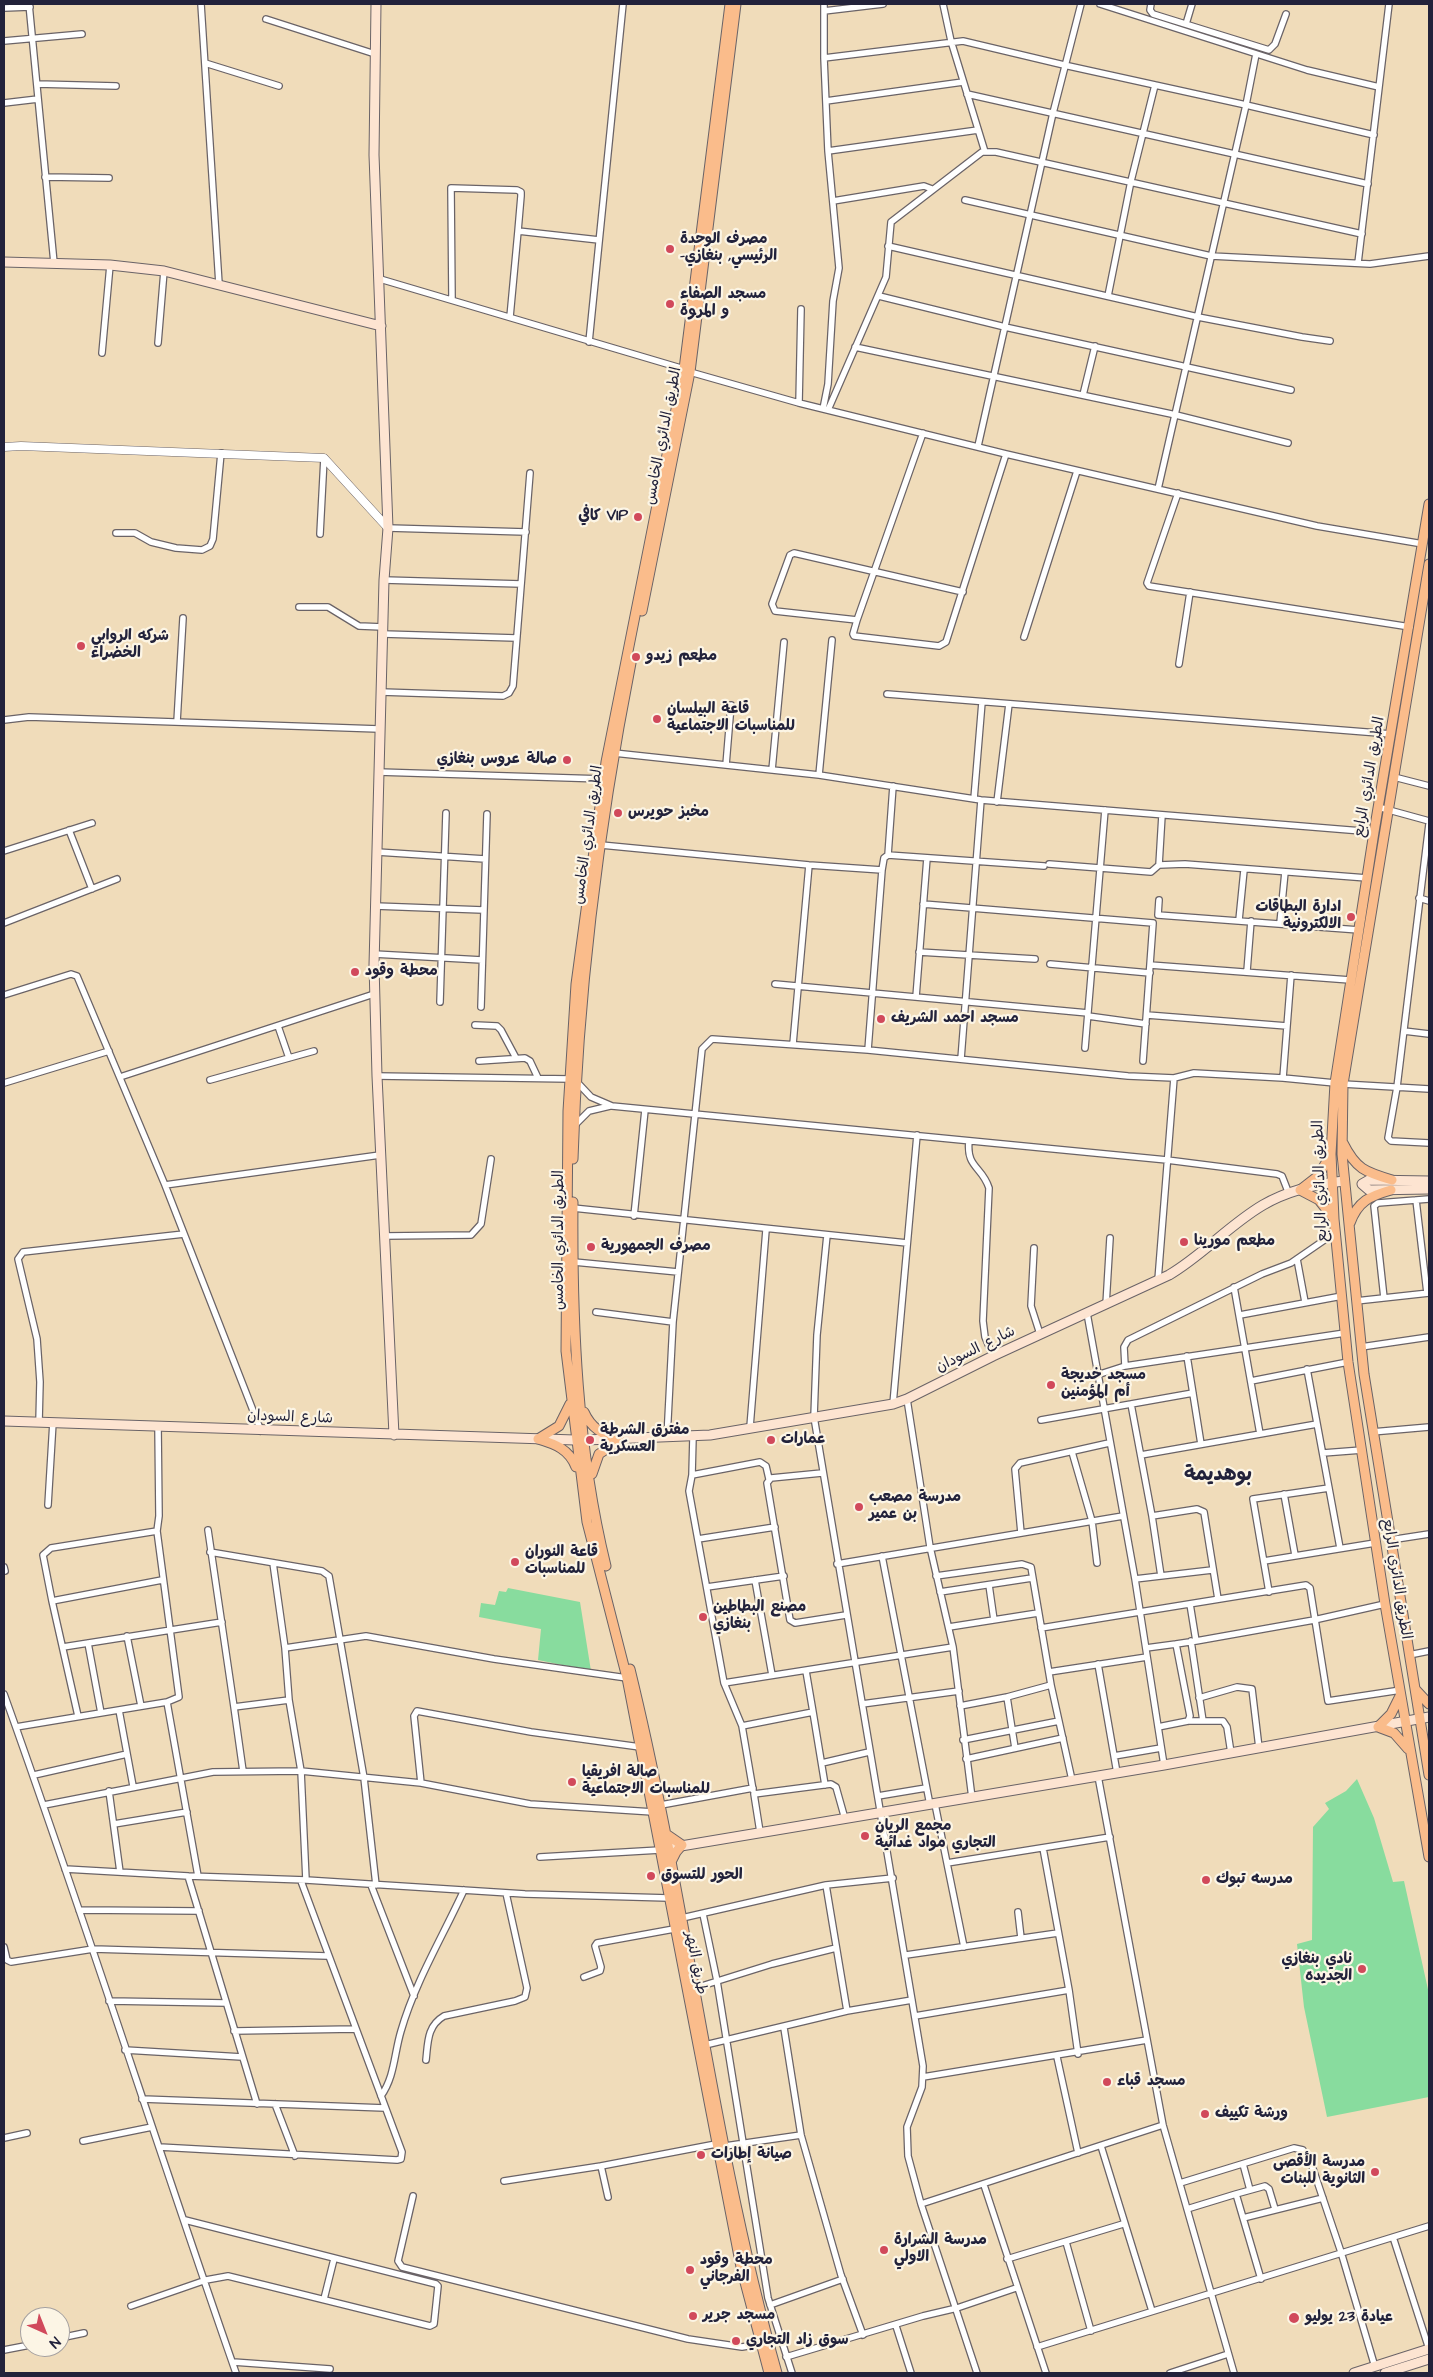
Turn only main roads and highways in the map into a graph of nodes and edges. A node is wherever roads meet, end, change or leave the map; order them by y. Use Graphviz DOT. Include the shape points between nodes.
graph roads {
  1 [pos="376,4"];
  2 [pos="730,4"];
  3 [pos="736,4"];
  4 [pos="4,262"];
  5 [pos="381,326"];
  6 [pos="687,370"];
  7 [pos="1429,504"];
  8 [pos="1429,564"];
  9 [pos="1428,581"];
  10 [pos="595,864"];
  11 [pos="573,1080"];
  12 [pos="1339,1084"];
  13 [pos="1341,1140"];
  14 [pos="1331,1154"];
  15 [pos="1392,1180"];
  16 [pos="1429,1180"];
  17 [pos="1344,1181"];
  18 [pos="1333,1183"];
  19 [pos="1429,1189"];
  20 [pos="1300,1190"];
  21 [pos="1391,1190"];
  22 [pos="1334,1219"];
  23 [pos="1349,1225"];
  24 [pos="571,1401"];
  25 [pos="581,1404"];
  26 [pos="4,1421"];
  27 [pos="394,1435"];
  28 [pos="538,1439"];
  29 [pos="580,1440"];
  30 [pos="620,1440"];
  31 [pos="579,1474"];
  32 [pos="591,1483"];
  33 [pos="1381,1486"];
  34 [pos="1367,1488"];
  35 [pos="597,1558"];
  36 [pos="629,1676"];
  37 [pos="1414,1686"];
  38 [pos="1401,1692"];
  39 [pos="1429,1704"];
  40 [pos="1425,1719"];
  41 [pos="1405,1722"];
  42 [pos="1378,1727"];
  43 [pos="1429,1736"];
  44 [pos="1424,1749"];
  45 [pos="1411,1755"];
  46 [pos="1429,1775"];
  47 [pos="666,1834"];
  48 [pos="682,1845"];
  49 [pos="664,1849"];
  50 [pos="1429,1857"];
  51 [pos="671,1862"];
  52 [pos="691,1989"];
  53 [pos="720,2145"];
  54 [pos="1429,2349"];
  55 [pos="1429,2359"];
  56 [pos="769,2373"];
  57 [pos="777,2373"];
  58 [pos="1354,2373"];
  59 [pos="1385,2373"];
  1 -- 5 [label="main road" via="374,155"];
  2 -- 6 [label="main road, الطريق الدائري الخامس"];
  3 -- 6 [label="main road, الطريق الدائري الخامس"];
  4 -- 5 [label="main road" via="110,265 164,271"];
  5 -- 27 [label="main road" via="388,528 379,729 374,994"];
  6 -- 10 [label="main road, الطريق الدائري الخامس"];
  6 -- 10 [label="main road, الطريق الدائري الخامس" via="603,779"];
  7 -- 12 [label="main road, الطريق الدائري الرابع" via="1350,980"];
  8 -- 9 [label="main road, الطريق الدائري الرابع"];
  9 -- 12 [label="main road, الطريق الدائري الرابع"];
  10 -- 11 [label="main road, الطريق الدائري الخامس" via="576,984"];
  11 -- 24 [label="main road, الطريق الدائري الخامس" via="566,1351"];
  11 -- 25 [label="main road, الطريق الدائري الخامس" via="575,1341"];
  12 -- 13 [label="main road, الطريق الدائري الرابع"];
  12 -- 14 [label="main road, الطريق الدائري الرابع"];
  13 -- 15 [label="main road" via="1349,1156 1362,1170"];
  13 -- 17 [label="main road, الطريق الدائري الرابع"];
  14 -- 18 [label="main road, الطريق الدائري الرابع"];
  14 -- 20 [label="main road" via="1318,1176"];
  15 -- 16 [label="main road"];
  15 -- 21 [label="main road" via="1368,1180 1362,1184 1369,1190"];
  17 -- 18 [label="main road, شارع السودان"];
  17 -- 23 [label="main road, الطريق الدائري الرابع"];
  18 -- 20 [label="main road, شارع السودان"];
  18 -- 22 [label="main road, الطريق الدائري الرابع"];
  19 -- 21 [label="main road"];
  20 -- 22 [label="main road" via="1319,1200"];
  20 -- 30 [label="main road, شارع السودان" via="1262,1206 1190,1262 1158,1280 907,1399 693,1437"];
  21 -- 23 [label="main road" via="1363,1201"];
  22 -- 34 [label="main road, الطريق الدائري الرابع" via="1348,1362"];
  23 -- 33 [label="main road, الطريق الدائري الرابع" via="1361,1347"];
  24 -- 28 [label="main road" via="559,1426"];
  24 -- 29 [label="main road, الطريق الدائري الخامس"];
  25 -- 29 [label="main road, الطريق الدائري الخامس"];
  25 -- 30 [label="main road" via="599,1432"];
  26 -- 27 [label="main road, شارع السودان"];
  27 -- 28 [label="main road, شارع السودان"];
  28 -- 29 [label="main road, شارع السودان"];
  28 -- 31 [label="main road" via="562,1448 572,1458"];
  29 -- 30 [label="main road, شارع السودان"];
  29 -- 31 [label="main road, الطريق الدائري الخامس"];
  29 -- 32 [label="main road, الطريق الدائري الخامس"];
  30 -- 32 [label="main road" via="599,1454"];
  31 -- 35 [label="main road, الطريق الدائري الخامس"];
  32 -- 36 [label="main road, الطريق الدائري الخامس" via="602,1552"];
  33 -- 34 [label="main road"];
  33 -- 37 [label="main road, الطريق الدائري الرابع"];
  34 -- 38 [label="main road, الطريق الدائري الرابع"];
  35 -- 36 [label="main road, طريق النهر"];
  36 -- 47 [label="main road, طريق النهر"];
  36 -- 49 [label="main road, طريق النهر" via="653,1812"];
  37 -- 39 [label="main road"];
  37 -- 40 [label="main road, الطريق الدائري الرابع"];
  38 -- 41 [label="main road, الطريق الدائري الرابع"];
  38 -- 42 [label="main road" via="1391,1714"];
  40 -- 41 [label="main road"];
  40 -- 44 [label="main road, الطريق الدائري الرابع"];
  41 -- 42 [label="main road"];
  41 -- 45 [label="main road, الطريق الدائري الرابع"];
  42 -- 45 [label="main road" via="1401,1738"];
  42 -- 48 [label="main road"];
  43 -- 44 [label="main road"];
  44 -- 46 [label="main road, الطريق الدائري الرابع"];
  45 -- 50 [label="main road, الطريق الدائري الرابع"];
  47 -- 48 [label="main road"];
  47 -- 49 [label="main road, طريق النهر"];
  48 -- 49 [label="main road"];
  48 -- 51 [label="main road"];
  49 -- 51 [label="main road, طريق النهر"];
  49 -- 52 [label="main road, طريق النهر" via="674,1929"];
  51 -- 52 [label="main road, طريق النهر"];
  52 -- 53 [label="main road, طريق النهر"];
  52 -- 53 [label="main road, طريق النهر" via="705,2046"];
  53 -- 56 [label="main road, طريق النهر" via="741,2267"];
  53 -- 57 [label="main road, طريق النهر"];
  54 -- 58 [label="main road"];
  55 -- 59 [label="main road"];
}
